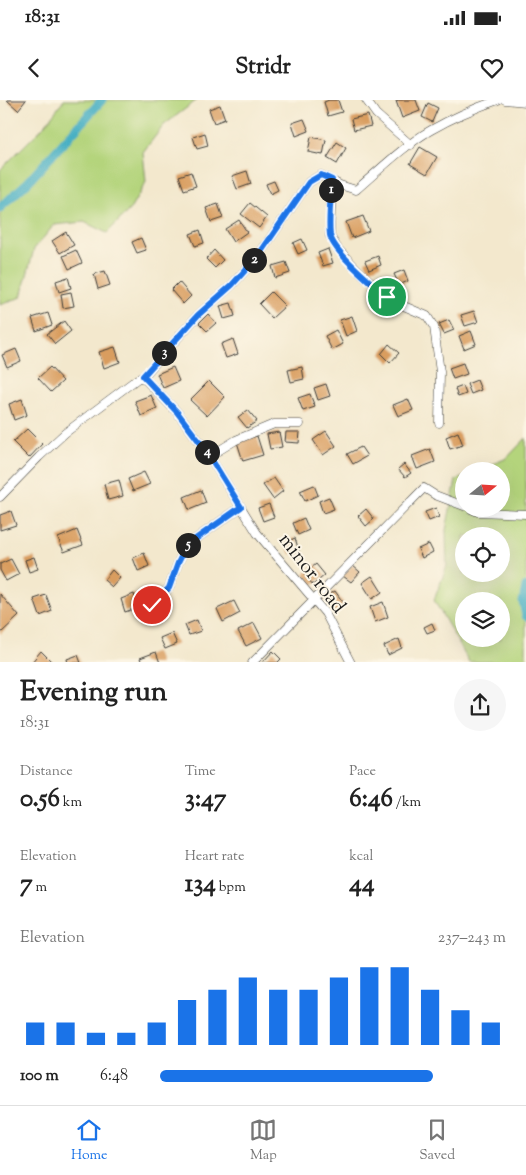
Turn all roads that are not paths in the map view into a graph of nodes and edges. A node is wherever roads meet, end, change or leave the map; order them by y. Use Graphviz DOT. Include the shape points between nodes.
graph roads {
  1 [pos="366,100"];
  2 [pos="498,100"];
  3 [pos="505,100"];
  4 [pos="526,102"];
  5 [pos="411,145"];
  6 [pos="332,180"];
  7 [pos="143,376"];
  8 [pos="439,423"];
  9 [pos="300,424"];
  10 [pos="210,456"];
  11 [pos="0,497"];
  12 [pos="455,503"];
  13 [pos="241,507"];
  14 [pos="510,513"];
  15 [pos="526,514"];
  16 [pos="313,599"];
  17 [pos="152,605"];
  18 [pos="252,662"];
  19 [pos="351,662"];
  1 -- 5 [label="street" via="376,114"];
  2 -- 5 [label="street" via="430,130"];
  3 -- 4 [label="street"];
  5 -- 6 [label="street" via="356,190"];
  6 -- 7 [label="street" via="321,175 309,182 258,256"];
  6 -- 8 [label="street" via="330,236 338,249 387,297 427,316 434,327 440,372"];
  7 -- 10 [label="street, minor road" via="177,412"];
  7 -- 11 [label="street" via="65,433"];
  9 -- 10 [label="street" via="274,424 236,440"];
  10 -- 13 [label="street, minor road"];
  12 -- 16 [label="street" via="424,488"];
  13 -- 16 [label="street, minor road" via="257,533"];
  13 -- 17 [label="street" via="187,545 169,588"];
  14 -- 15 [label="street"];
  16 -- 18 [label="street"];
  16 -- 19 [label="street, minor road" via="325,613"];
}
